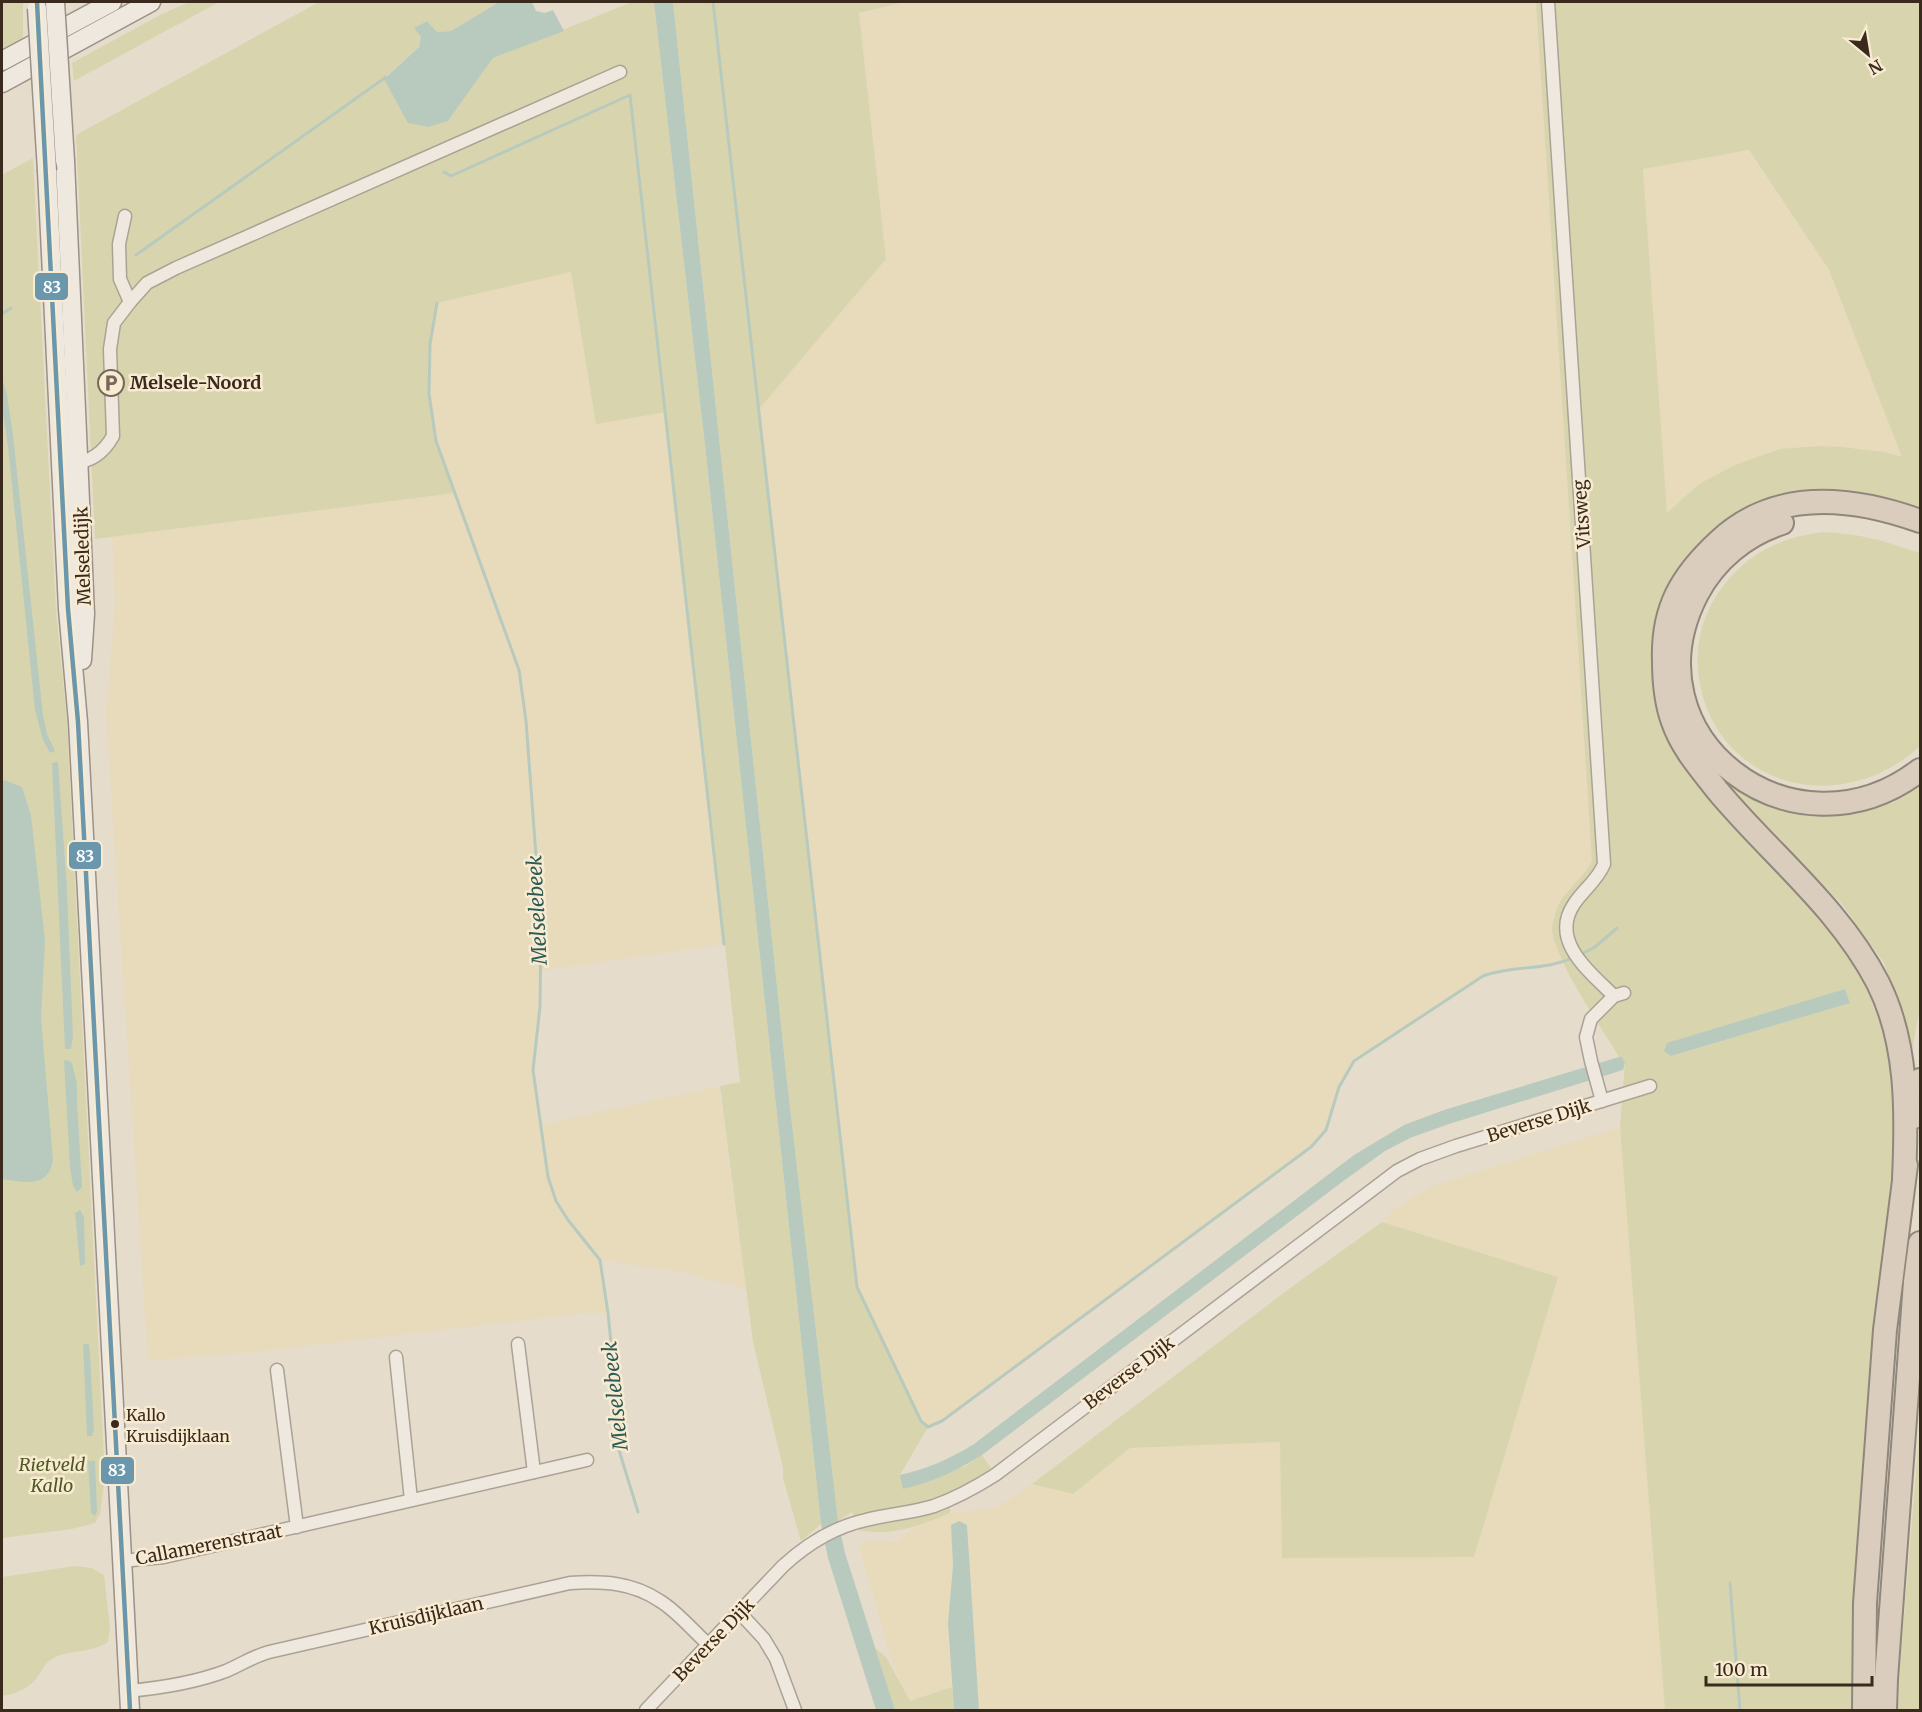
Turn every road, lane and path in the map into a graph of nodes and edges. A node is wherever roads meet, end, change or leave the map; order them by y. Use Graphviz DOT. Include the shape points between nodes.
graph roads {
  1 [pos="55,2"];
  2 [pos="112,2"];
  3 [pos="151,2"];
  4 [pos="1548,2"];
  5 [pos="37,5"];
  6 [pos="2,61"];
  7 [pos="620,72"];
  8 [pos="2,83"];
  9 [pos="125,216"];
  10 [pos="130,302"];
  11 [pos="79,463"];
  12 [pos="60,464"];
  13 [pos="1920,521"];
  14 [pos="1920,535"];
  15 [pos="78,722"];
  16 [pos="1920,770"];
  17 [pos="1920,1080"];
  18 [pos="1650,1086"];
  19 [pos="1602,1101"];
  20 [pos="1904,1179"];
  21 [pos="1920,1243"];
  22 [pos="1918,1274"];
  23 [pos="518,1344"];
  24 [pos="396,1357"];
  25 [pos="277,1370"];
  26 [pos="586,1460"];
  27 [pos="534,1472"];
  28 [pos="411,1500"];
  29 [pos="297,1527"];
  30 [pos="121,1561"];
  31 [pos="740,1613"];
  32 [pos="709,1645"];
  33 [pos="128,1691"];
  34 [pos="130,1710"];
  35 [pos="646,1710"];
  36 [pos="795,1710"];
  37 [pos="1864,1710"];
  38 [pos="1885,1710"];
  1 -- 11 [label="main road, Melseledijk, bridge"];
  2 -- 6 [label="main road"];
  3 -- 8 [label="main road"];
  4 -- 19 [label="street, Vitsweg" via="1604,864 1568,914 1565,928 1573,951 1584,966 1619,995 1591,1019 1586,1037"];
  5 -- 12 [label="main road, Melseledijk, bridge"];
  7 -- 10 [label="street" via="176,268 147,283"];
  9 -- 10 [label="street" via="119,244 120,279"];
  10 -- 11 [label="street" via="114,323 110,349 112,436 106,448"];
  11 -- 12 [label="street"];
  11 -- 15 [label="main road, Melseledijk" via="85,614"];
  12 -- 15 [label="main road, Melseledijk"];
  13 -- 20 [label="highway" via="1871,506 1829,501 1791,504 1757,515 1732,529 1690,571 1671,607 1663,642 1666,695 1673,722 1689,755 1738,815 1831,913 1856,945 1888,1006 1898,1039 1907,1119"];
  14 -- 16 [label="highway" via="1852,516 1796,518 1765,528 1719,562 1702,584 1689,610 1679,657 1688,711 1703,740 1726,768 1765,792 1818,805 1842,804 1894,787"];
  15 -- 30 [label="main road, Melseledijk"];
  17 -- 20 [label="highway"];
  18 -- 19 [label="street, Beverse Dijk"];
  19 -- 31 [label="street, Beverse Dijk" via="1447,1149 1397,1172 975,1488 932,1506 848,1525 818,1539 783,1566"];
  20 -- 37 [label="highway" via="1877,1436 1865,1603"];
  21 -- 22 [label="highway"];
  22 -- 38 [label="highway"];
  23 -- 27 [label="street"];
  24 -- 28 [label="street"];
  25 -- 29 [label="street, Callamerenstraat"];
  26 -- 27 [label="street, Callamerenstraat"];
  27 -- 28 [label="street, Callamerenstraat"];
  28 -- 29 [label="street, Callamerenstraat"];
  29 -- 30 [label="street, Callamerenstraat" via="164,1557"];
  30 -- 33 [label="main road, Melseledijk"];
  31 -- 32 [label="street, Beverse Dijk"];
  31 -- 36 [label="street" via="777,1659"];
  32 -- 33 [label="street, Kruisdijklaan" via="661,1601 643,1592 599,1581 570,1583 269,1652 197,1680"];
  32 -- 35 [label="street, Beverse Dijk"];
  33 -- 34 [label="main road, Melseledijk"];
}
